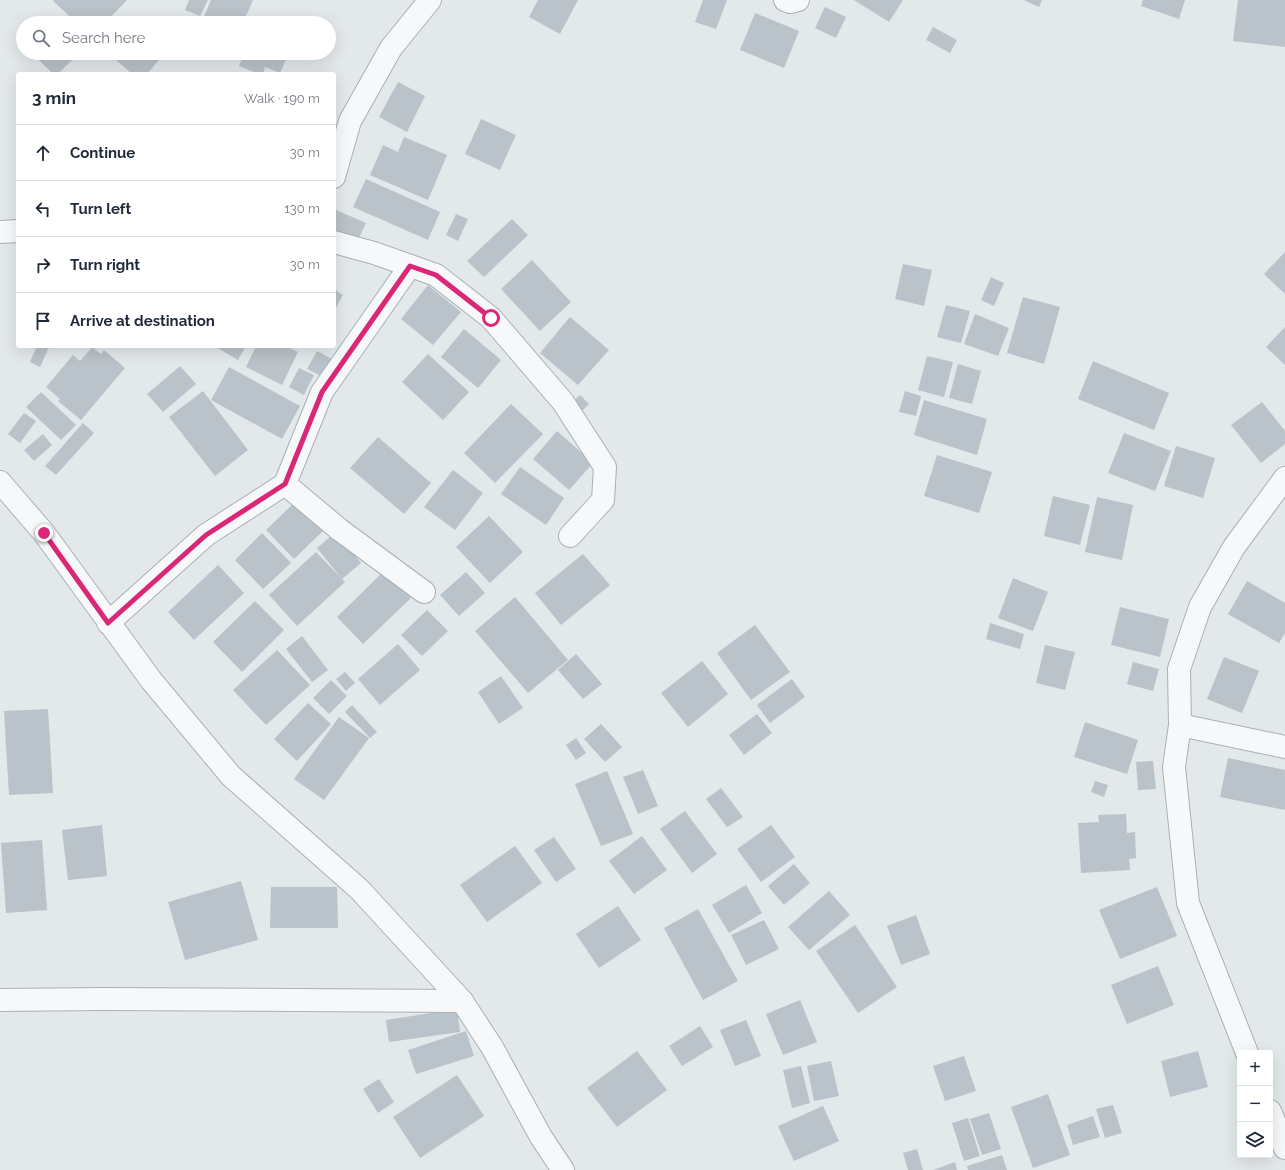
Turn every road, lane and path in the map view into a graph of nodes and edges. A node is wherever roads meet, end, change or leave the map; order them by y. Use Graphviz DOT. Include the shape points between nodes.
graph roads {
  1 [pos="430,0"];
  2 [pos="785,0"];
  3 [pos="798,0"];
  4 [pos="336,170"];
  5 [pos="16,231"];
  6 [pos="0,232"];
  7 [pos="336,243"];
  8 [pos="410,266"];
  9 [pos="1285,478"];
  10 [pos="0,482"];
  11 [pos="285,484"];
  12 [pos="570,536"];
  13 [pos="424,592"];
  14 [pos="108,623"];
  15 [pos="1180,725"];
  16 [pos="1285,747"];
  17 [pos="0,1000"];
  18 [pos="462,1001"];
  19 [pos="1246,1050"];
  20 [pos="1273,1118"];
  21 [pos="1285,1148"];
  22 [pos="563,1170"];
  1 -- 4 [label="street" via="391,48 350,121"];
  2 -- 3 [label="street"];
  5 -- 6 [label="street"];
  7 -- 8 [label="street"];
  8 -- 11 [label="street" via="322,392"];
  8 -- 12 [label="street" via="436,275 491,318 563,402 605,467 603,500"];
  9 -- 15 [label="street" via="1234,547 1200,606 1179,669"];
  10 -- 14 [label="street" via="44,533"];
  11 -- 13 [label="street" via="340,530"];
  11 -- 14 [label="street" via="206,535"];
  14 -- 18 [label="street" via="151,680 231,776 359,889"];
  15 -- 16 [label="street"];
  15 -- 19 [label="street" via="1174,767 1188,903"];
  17 -- 18 [label="street"];
  18 -- 22 [label="street" via="492,1047 541,1137"];
  20 -- 21 [label="street"];
}
